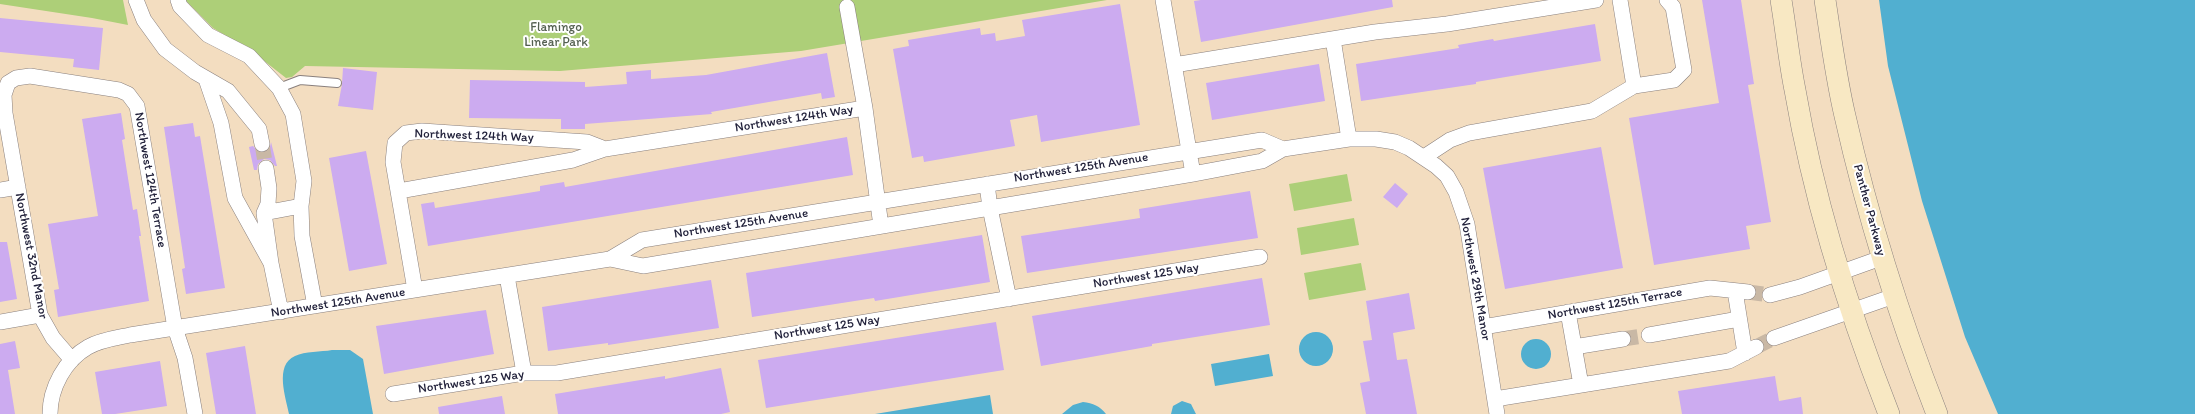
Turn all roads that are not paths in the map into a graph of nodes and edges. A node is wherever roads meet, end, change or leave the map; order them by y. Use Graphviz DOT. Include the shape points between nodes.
graph roads {
  1 [pos="136,0"];
  2 [pos="178,0"];
  3 [pos="1163,0"];
  4 [pos="1596,0"];
  5 [pos="1620,0"];
  6 [pos="1667,0"];
  7 [pos="1781,0"];
  8 [pos="1825,0"];
  9 [pos="847,8"];
  10 [pos="1333,39"];
  11 [pos="1174,66"];
  12 [pos="206,79"];
  13 [pos="4,80"];
  14 [pos="337,83"];
  15 [pos="1634,86"];
  16 [pos="279,88"];
  17 [pos="865,108"];
  18 [pos="1349,139"];
  19 [pos="262,144"];
  20 [pos="605,149"];
  21 [pos="1283,149"];
  22 [pos="1189,151"];
  23 [pos="1424,157"];
  24 [pos="266,168"];
  25 [pos="1193,174"];
  26 [pos="987,184"];
  27 [pos="18,187"];
  28 [pos="0,190"];
  29 [pos="399,191"];
  30 [pos="877,202"];
  31 [pos="301,206"];
  32 [pos="990,208"];
  33 [pos="264,213"];
  34 [pos="880,226"];
  35 [pos="1260,257"];
  36 [pos="1881,258"];
  37 [pos="610,259"];
  38 [pos="271,263"];
  39 [pos="1840,273"];
  40 [pos="507,276"];
  41 [pos="415,290"];
  42 [pos="1770,295"];
  43 [pos="1894,296"];
  44 [pos="1009,299"];
  45 [pos="315,306"];
  46 [pos="1852,311"];
  47 [pos="281,312"];
  48 [pos="1568,312"];
  49 [pos="40,315"];
  50 [pos="1739,319"];
  51 [pos="0,322"];
  52 [pos="1483,327"];
  53 [pos="175,328"];
  54 [pos="1649,335"];
  55 [pos="1774,338"];
  56 [pos="1623,339"];
  57 [pos="1574,347"];
  58 [pos="72,360"];
  59 [pos="524,373"];
  60 [pos="1581,385"];
  61 [pos="393,394"];
  62 [pos="1496,407"];
  63 [pos="50,414"];
  64 [pos="195,414"];
  65 [pos="1889,414"];
  66 [pos="1937,414"];
  1 -- 12 [label="street" via="144,20 165,49"];
  2 -- 16 [label="street" via="180,6 208,35 249,56"];
  3 -- 11 [label="street"];
  4 -- 10 [label="street"];
  5 -- 15 [label="street"];
  6 -- 15 [label="street" via="1673,7 1684,70 1674,80"];
  7 -- 39 [label="main road" via="1798,106 1815,182"];
  8 -- 36 [label="main road, Panther Parkway" via="1844,115"];
  9 -- 17 [label="street"];
  10 -- 11 [label="street"];
  10 -- 18 [label="street"];
  11 -- 22 [label="street"];
  12 -- 19 [label="street" via="228,91 259,129"];
  12 -- 38 [label="street" via="222,123 235,198"];
  13 -- 27 [label="street, Northwest 32nd Manor" via="5,113"];
  13 -- 53 [label="street, Northwest 124th Terrace" via="30,76 119,90 128,94 137,106"];
  14 -- 16 [label="lane" via="300,80"];
  15 -- 23 [label="street" via="1592,111 1469,133 1450,140"];
  16 -- 31 [label="street" via="293,114 304,181"];
  17 -- 20 [label="street, Northwest 124th Way"];
  17 -- 30 [label="street"];
  18 -- 21 [label="street, Northwest 125th Avenue"];
  18 -- 23 [label="street, Northwest 125th Avenue" via="1394,142"];
  20 -- 29 [label="street, Northwest 124th Way" via="573,160"];
  20 -- 29 [label="street, Northwest 124th Way" via="587,142 422,131 406,133 395,143 392,162"];
  21 -- 22 [label="street, Northwest 125th Avenue" via="1262,140"];
  21 -- 25 [label="street, Northwest 125th Avenue" via="1262,161"];
  22 -- 25 [label="street"];
  22 -- 26 [label="street, Northwest 125th Avenue"];
  23 -- 52 [label="street, Northwest 29th Manor" via="1447,176 1462,208 1467,224"];
  24 -- 33 [label="street" via="269,188 268,204"];
  25 -- 32 [label="street, Northwest 125th Avenue"];
  26 -- 30 [label="street, Northwest 125th Avenue"];
  26 -- 32 [label="street"];
  27 -- 28 [label="street"];
  27 -- 49 [label="street, Northwest 32nd Manor"];
  29 -- 41 [label="street, Northwest 124th Way"];
  30 -- 34 [label="street"];
  30 -- 37 [label="street, Northwest 125th Avenue" via="642,240"];
  31 -- 33 [label="street"];
  31 -- 45 [label="street" via="302,236"];
  32 -- 34 [label="street, Northwest 125th Avenue"];
  32 -- 44 [label="street"];
  33 -- 38 [label="street"];
  34 -- 37 [label="street, Northwest 125th Avenue" via="643,266"];
  35 -- 44 [label="street, Northwest 125 Way"];
  36 -- 39 [label="street"];
  36 -- 43 [label="main road, Panther Parkway"];
  37 -- 40 [label="street, Northwest 125th Avenue"];
  38 -- 47 [label="street"];
  39 -- 42 [label="street"];
  39 -- 46 [label="main road"];
  40 -- 41 [label="street, Northwest 125th Avenue"];
  40 -- 59 [label="street"];
  41 -- 45 [label="street, Northwest 125th Avenue"];
  43 -- 46 [label="street"];
  43 -- 66 [label="main road, Panther Parkway"];
  44 -- 59 [label="street, Northwest 125 Way" via="557,373"];
  45 -- 47 [label="street, Northwest 125th Avenue"];
  46 -- 55 [label="street"];
  46 -- 65 [label="main road"];
  47 -- 53 [label="street, Northwest 125th Avenue"];
  48 -- 50 [label="street, Northwest 125th Terrace" via="1710,288 1741,292"];
  48 -- 52 [label="street, Northwest 125th Terrace"];
  48 -- 57 [label="street"];
  49 -- 51 [label="street"];
  49 -- 58 [label="street, Northwest 32nd Manor" via="53,338"];
  50 -- 54 [label="street"];
  50 -- 60 [label="street" via="1750,350 1729,361"];
  52 -- 62 [label="street, Northwest 29th Manor"];
  53 -- 58 [label="street, Northwest 125th Avenue" via="107,340 88,347"];
  53 -- 64 [label="street" via="185,358"];
  56 -- 57 [label="street"];
  57 -- 60 [label="street"];
  58 -- 63 [label="street" via="56,382 50,403"];
  59 -- 61 [label="street, Northwest 125 Way"];
  60 -- 62 [label="street"];
}
